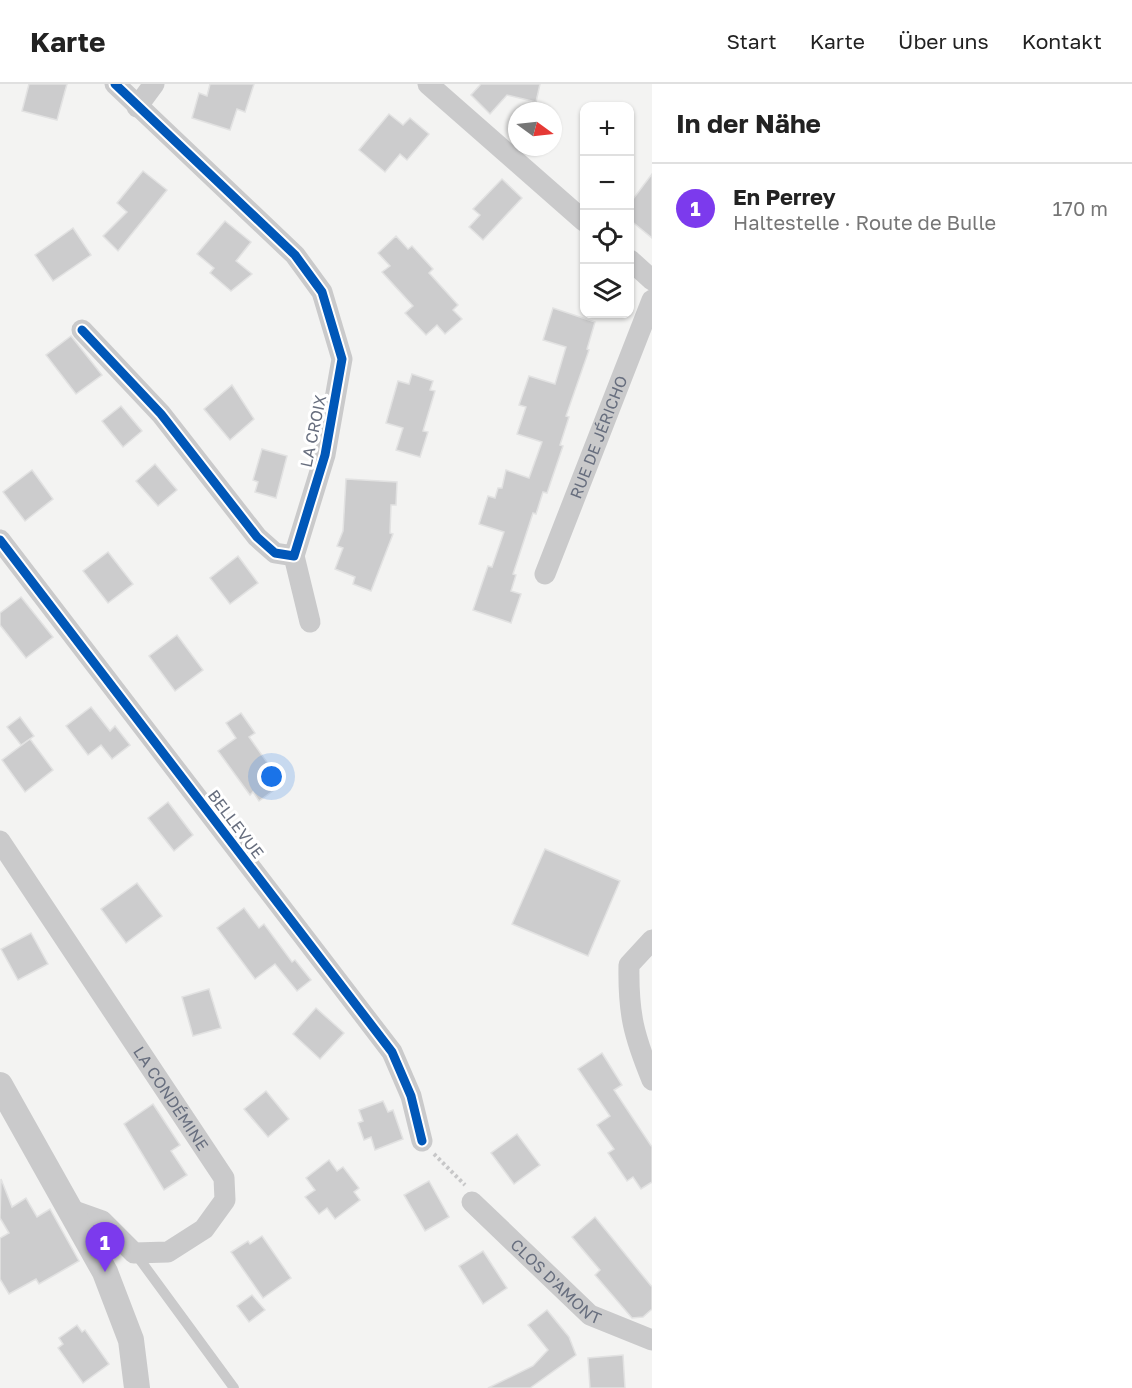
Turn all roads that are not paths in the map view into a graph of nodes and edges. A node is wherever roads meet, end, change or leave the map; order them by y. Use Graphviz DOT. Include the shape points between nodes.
graph roads {
  1 [pos="114,84"];
  2 [pos="154,84"];
  3 [pos="428,84"];
  4 [pos="137,106"];
  5 [pos="580,217"];
  6 [pos="634,264"];
  7 [pos="652,280"];
  8 [pos="652,300"];
  9 [pos="82,330"];
  10 [pos="0,540"];
  11 [pos="294,556"];
  12 [pos="545,574"];
  13 [pos="310,622"];
  14 [pos="0,841"];
  15 [pos="652,939"];
  16 [pos="652,1080"];
  17 [pos="0,1085"];
  18 [pos="422,1141"];
  19 [pos="472,1202"];
  20 [pos="71,1210"];
  21 [pos="134,1253"];
  22 [pos="652,1340"];
  23 [pos="137,1388"];
  24 [pos="234,1388"];
  1 -- 4 [label="street, LA CROIX"];
  2 -- 4 [label="street"];
  3 -- 5 [label="street"];
  4 -- 11 [label="street, LA CROIX" via="295,255 322,292 342,359 325,455"];
  6 -- 7 [label="street"];
  8 -- 12 [label="street, RUE DE JÉRICHO"];
  9 -- 11 [label="street" via="161,414 257,537 275,554"];
  10 -- 18 [label="street, BELLEVUE" via="392,1052 411,1096"];
  11 -- 13 [label="street"];
  14 -- 21 [label="street, LA CONDÉMINE" via="224,1178 225,1200 204,1229 168,1252"];
  15 -- 16 [label="street" via="629,966 628,996 634,1036"];
  17 -- 20 [label="street"];
  19 -- 22 [label="street, CLOS D'AMONT" via="590,1315"];
  20 -- 21 [label="street" via="102,1221"];
  20 -- 23 [label="street" via="120,1305"];
  21 -- 24 [label="lane"];
}
